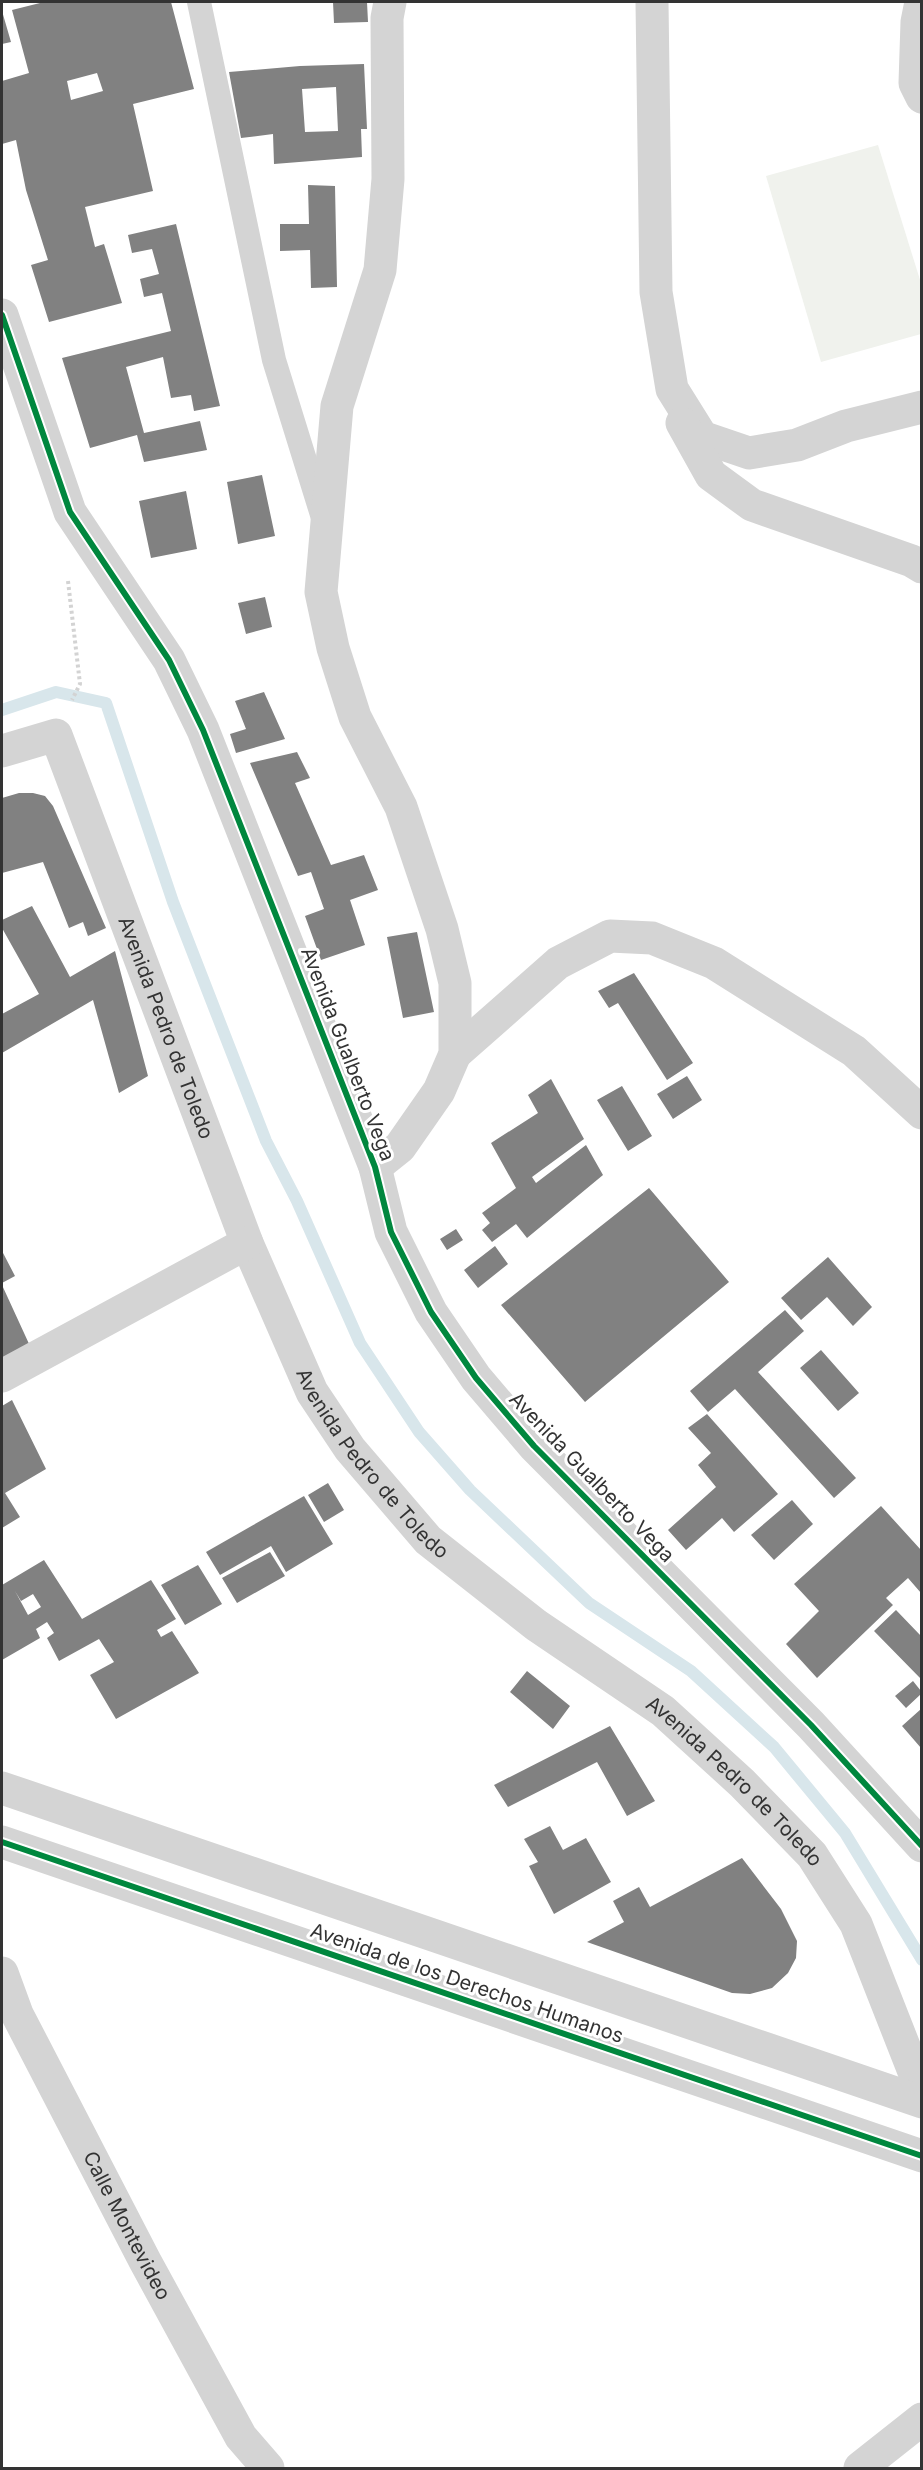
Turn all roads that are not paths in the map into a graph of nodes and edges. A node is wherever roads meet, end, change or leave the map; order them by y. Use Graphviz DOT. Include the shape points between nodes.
graph roads {
  1 [pos="200,2"];
  2 [pos="390,2"];
  3 [pos="651,2"];
  4 [pos="921,2"];
  5 [pos="921,97"];
  6 [pos="2,315"];
  7 [pos="672,389"];
  8 [pos="921,407"];
  9 [pos="846,426"];
  10 [pos="921,432"];
  11 [pos="325,528"];
  12 [pos="921,567"];
  13 [pos="2,751"];
  14 [pos="455,1054"];
  15 [pos="921,1113"];
  16 [pos="375,1167"];
  17 [pos="247,1243"];
  18 [pos="2,1376"];
  19 [pos="2,1788"];
  20 [pos="2,1842"];
  21 [pos="921,1846"];
  22 [pos="2,1973"];
  23 [pos="9,2019"];
  24 [pos="921,2092"];
  25 [pos="921,2102"];
  26 [pos="921,2156"];
  27 [pos="921,2420"];
  28 [pos="268,2469"];
  29 [pos="860,2469"];
  1 -- 11 [label="lane" via="274,360"];
  2 -- 11 [label="street" via="388,179 380,270 337,406"];
  3 -- 7 [label="street" via="656,292"];
  4 -- 5 [label="street" via="915,83"];
  6 -- 16 [label="street, Avenida Gualberto Vega" via="70,512 169,660 203,730"];
  7 -- 9 [label="street" via="702,437 749,453 797,445"];
  7 -- 12 [label="street" via="684,427 711,475 752,505"];
  8 -- 9 [label="street"];
  9 -- 10 [label="street"];
  11 -- 14 [label="street" via="321,592 333,648 355,717 401,807 442,929 455,983"];
  13 -- 17 [label="street, Avenida Pedro de Toledo" via="56,735"];
  14 -- 15 [label="street" via="558,963 610,936 652,938 714,963 854,1052"];
  14 -- 16 [label="street" via="439,1091 400,1147"];
  16 -- 21 [label="street, Avenida Gualberto Vega" via="391,1232 431,1312 476,1378 534,1446 811,1725"];
  17 -- 18 [label="street"];
  17 -- 24 [label="street, Avenida Pedro de Toledo" via="312,1392 350,1449 428,1540 536,1625 663,1712 812,1855 856,1924"];
  19 -- 25 [label="street, Avenida de los Derechos Humanos"];
  20 -- 26 [label="street, Avenida de los Derechos Humanos"];
  22 -- 23 [label="street, Calle Montevideo"];
  23 -- 28 [label="street, Calle Montevideo" via="241,2437"];
  27 -- 29 [label="street"];
}
